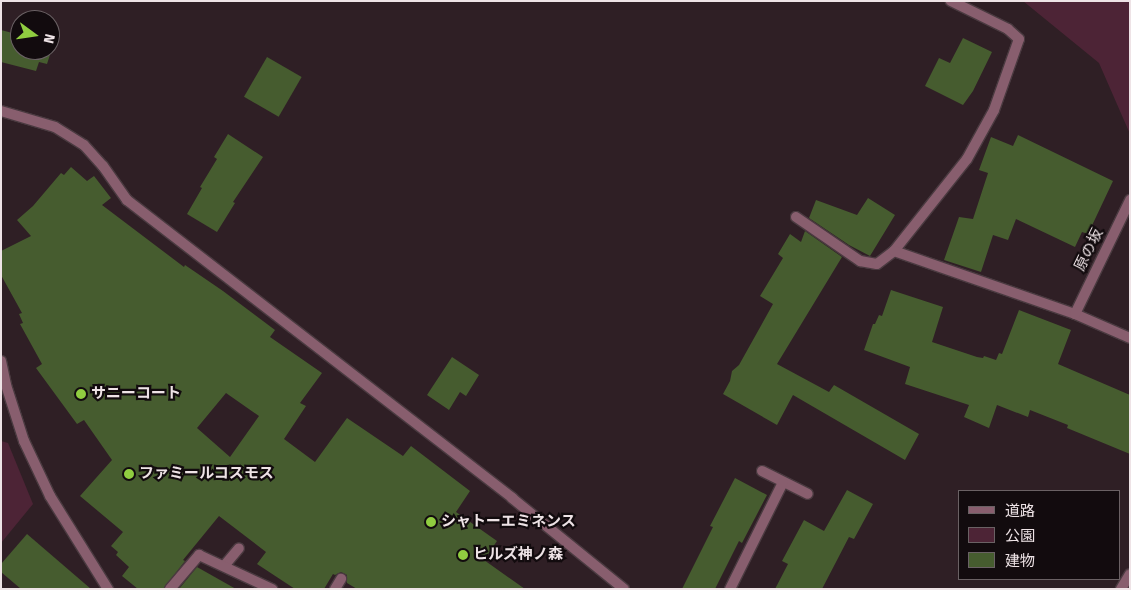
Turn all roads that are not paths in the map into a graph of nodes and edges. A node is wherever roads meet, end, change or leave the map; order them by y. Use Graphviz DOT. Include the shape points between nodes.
graph roads {
  1 [pos="951,1"];
  2 [pos="1,111"];
  3 [pos="1130,200"];
  4 [pos="796,217"];
  5 [pos="894,251"];
  6 [pos="1075,314"];
  7 [pos="1130,338"];
  8 [pos="1,361"];
  9 [pos="762,471"];
  10 [pos="783,482"];
  11 [pos="808,494"];
  12 [pos="239,548"];
  13 [pos="224,566"];
  14 [pos="1130,574"];
  15 [pos="341,579"];
  16 [pos="108,589"];
  17 [pos="170,589"];
  18 [pos="272,589"];
  19 [pos="335,589"];
  20 [pos="624,589"];
  21 [pos="730,589"];
  22 [pos="1121,589"];
  1 -- 5 [label="street" via="1008,29 1019,39 994,110 967,159"];
  2 -- 20 [label="street" via="55,127 84,145 127,200 512,498"];
  3 -- 6 [label="street, 原の坂"];
  4 -- 5 [label="street" via="860,261 877,264"];
  5 -- 6 [label="street"];
  6 -- 7 [label="street"];
  8 -- 16 [label="street" via="24,441 50,496"];
  9 -- 10 [label="street"];
  10 -- 11 [label="street"];
  10 -- 21 [label="street"];
  12 -- 13 [label="street"];
  13 -- 17 [label="street" via="199,554"];
  13 -- 18 [label="street"];
  14 -- 22 [label="street"];
  15 -- 19 [label="street"];
}
